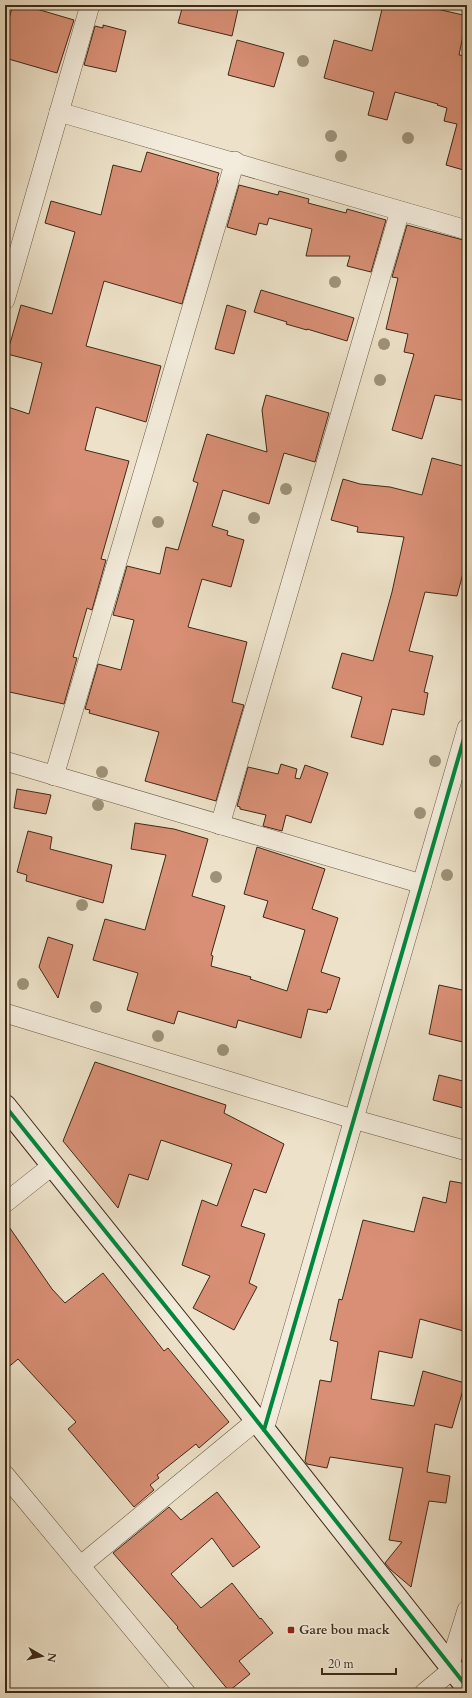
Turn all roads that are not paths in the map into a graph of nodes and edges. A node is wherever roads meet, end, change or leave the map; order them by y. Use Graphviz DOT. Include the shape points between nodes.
graph roads {
  1 [pos="90,5"];
  2 [pos="60,112"];
  3 [pos="234,161"];
  4 [pos="400,211"];
  5 [pos="467,230"];
  6 [pos="5,300"];
  7 [pos="467,728"];
  8 [pos="5,761"];
  9 [pos="54,776"];
  10 [pos="220,825"];
  11 [pos="422,884"];
  12 [pos="5,1013"];
  13 [pos="5,1106"];
  14 [pos="353,1119"];
  15 [pos="467,1151"];
  16 [pos="53,1165"];
  17 [pos="5,1204"];
  18 [pos="260,1425"];
  19 [pos="5,1476"];
  20 [pos="80,1566"];
  21 [pos="467,1610"];
  22 [pos="452,1667"];
  23 [pos="467,1687"];
  24 [pos="186,1693"];
  25 [pos="424,1693"];
  1 -- 2 [label="street"];
  2 -- 3 [label="street"];
  2 -- 6 [label="street"];
  3 -- 4 [label="street"];
  3 -- 9 [label="street"];
  4 -- 5 [label="street"];
  4 -- 10 [label="street"];
  7 -- 11 [label="street"];
  8 -- 9 [label="street"];
  9 -- 10 [label="street"];
  10 -- 11 [label="street"];
  11 -- 14 [label="street"];
  12 -- 14 [label="street"];
  13 -- 16 [label="street"];
  14 -- 15 [label="street"];
  14 -- 18 [label="street"];
  16 -- 17 [label="street"];
  16 -- 18 [label="street"];
  18 -- 20 [label="street"];
  18 -- 22 [label="street"];
  19 -- 20 [label="street"];
  20 -- 24 [label="street"];
  21 -- 22 [label="street"];
  22 -- 23 [label="street"];
  22 -- 25 [label="street"];
}
